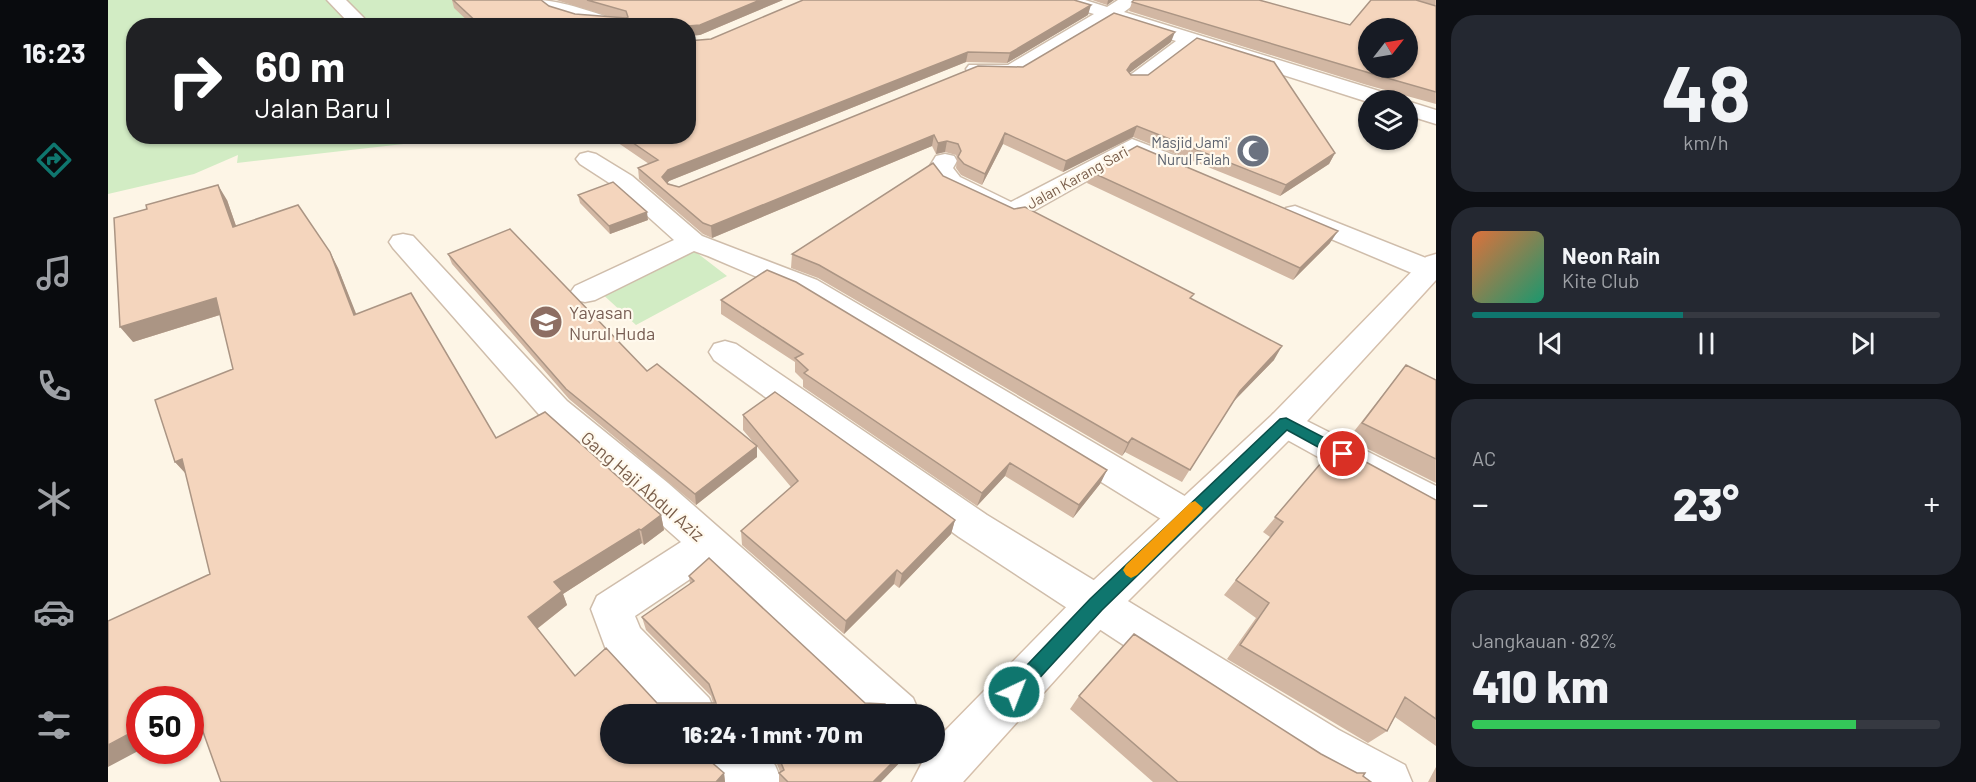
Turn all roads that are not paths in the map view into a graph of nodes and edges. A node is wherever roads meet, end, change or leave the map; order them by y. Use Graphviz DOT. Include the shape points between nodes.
graph roads {
  1 [pos="336,0"];
  2 [pos="543,0"];
  3 [pos="1066,0"];
  4 [pos="1131,0"];
  5 [pos="1107,12"];
  6 [pos="355,18"];
  7 [pos="588,18"];
  8 [pos="1192,38"];
  9 [pos="952,77"];
  10 [pos="1136,80"];
  11 [pos="1358,92"];
  12 [pos="1418,111"];
  13 [pos="1436,117"];
  14 [pos="588,159"];
  15 [pos="945,161"];
  16 [pos="1198,174"];
  17 [pos="1275,206"];
  18 [pos="403,242"];
  19 [pos="692,242"];
  20 [pos="1432,267"];
  21 [pos="585,293"];
  22 [pos="725,352"];
  23 [pos="1286,423"];
  24 [pos="1436,504"];
  25 [pos="1187,516"];
  26 [pos="710,544"];
  27 [pos="1096,605"];
  28 [pos="683,704"];
  29 [pos="886,704"];
  30 [pos="945,759"];
  31 [pos="741,764"];
  32 [pos="758,782"];
  33 [pos="1388,782"];
  1 -- 6 [label="street"];
  2 -- 7 [label="street"];
  3 -- 5 [label="street"];
  4 -- 5 [label="street"];
  5 -- 8 [label="street"];
  5 -- 9 [label="street" via="1012,71 974,68"];
  8 -- 10 [label="street"];
  8 -- 11 [label="street"];
  12 -- 13 [label="street"];
  14 -- 19 [label="street" via="622,181"];
  15 -- 16 [label="street, Jalan Karang Sari" via="939,169 951,182 1012,212 1132,146"];
  17 -- 20 [label="street"];
  18 -- 26 [label="street, Gang Haji Abdul Aziz" via="555,410"];
  19 -- 21 [label="street"];
  19 -- 25 [label="street" via="807,287"];
  20 -- 23 [label="street"];
  22 -- 27 [label="street" via="974,526"];
  23 -- 24 [label="street"];
  23 -- 25 [label="street"];
  25 -- 27 [label="street"];
  26 -- 28 [label="street" via="612,609 623,641"];
  26 -- 29 [label="street, Gang Haji Abdul Aziz"];
  27 -- 30 [label="street"];
  27 -- 33 [label="street" via="1322,747"];
  31 -- 32 [label="street"];
}
